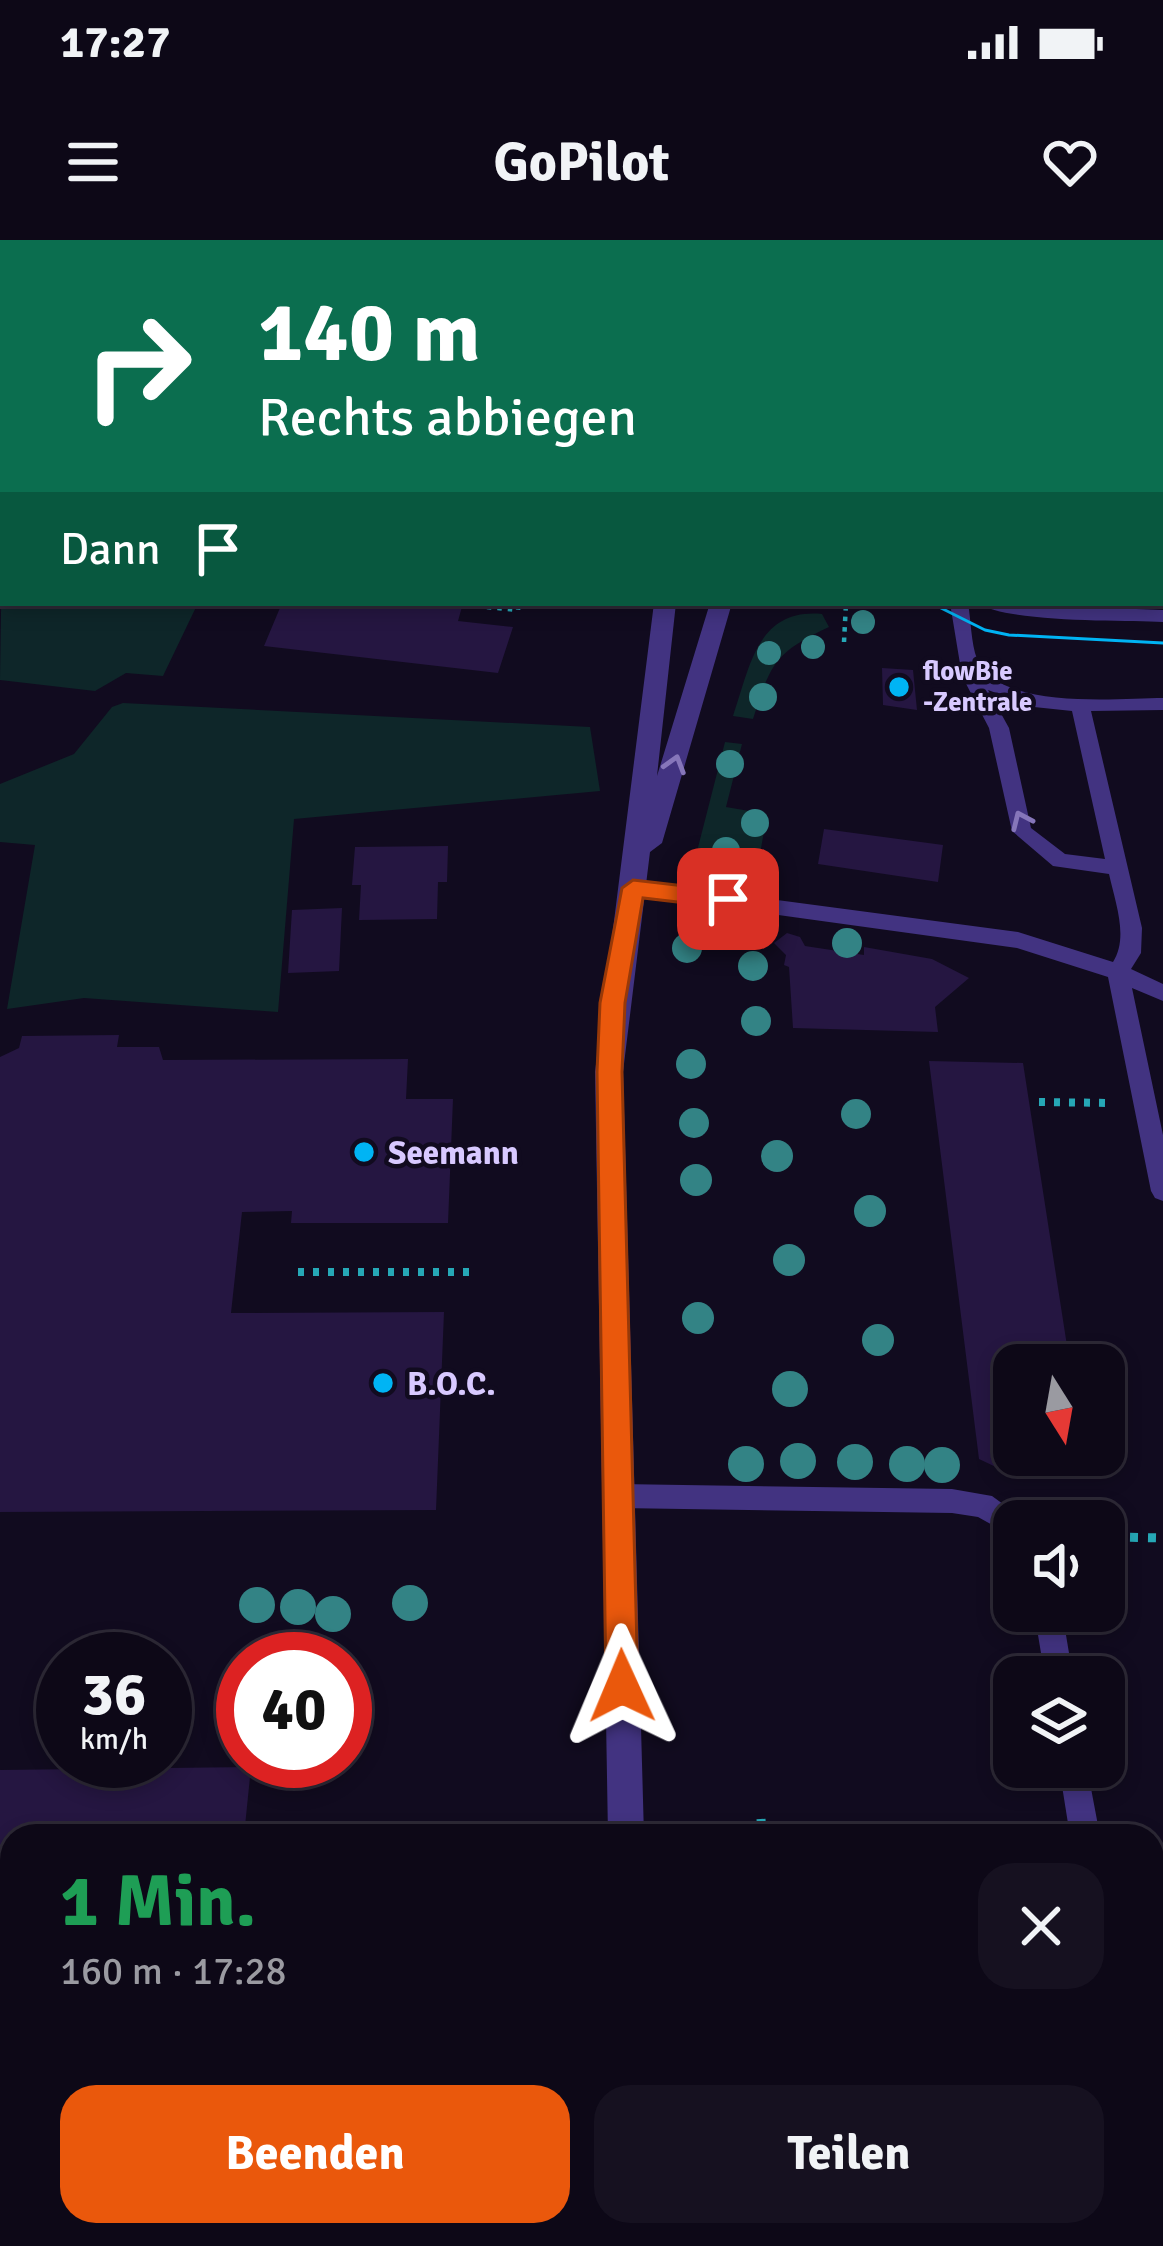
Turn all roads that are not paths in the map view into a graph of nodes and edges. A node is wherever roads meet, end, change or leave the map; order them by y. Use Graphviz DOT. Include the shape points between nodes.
graph roads {
  1 [pos="665,606"];
  2 [pos="720,606"];
  3 [pos="959,606"];
  4 [pos="1006,606"];
  5 [pos="1163,616"];
  6 [pos="967,659"];
  7 [pos="1080,703"];
  8 [pos="1163,704"];
  9 [pos="1117,868"];
  10 [pos="633,888"];
  11 [pos="1118,972"];
  12 [pos="1163,993"];
  13 [pos="1163,1191"];
  14 [pos="619,1496"];
  15 [pos="993,1511"];
  16 [pos="1077,1788"];
  17 [pos="626,1824"];
  18 [pos="1083,1824"];
  1 -- 10 [label="street"];
  10 -- 2 [label="street, one-way"];
  3 -- 6 [label="lane"];
  4 -- 5 [label="lane"];
  6 -- 7 [label="lane" via="1002,693"];
  9 -- 6 [label="lane, one-way" via="1060,861 1022,831 999,728"];
  7 -- 8 [label="lane"];
  7 -- 9 [label="lane"];
  9 -- 11 [label="lane" via="1131,932"];
  10 -- 11 [label="lane" via="1018,940"];
  10 -- 14 [label="street" via="609,1072"];
  11 -- 12 [label="lane"];
  11 -- 13 [label="lane"];
  14 -- 15 [label="lane" via="952,1501"];
  14 -- 17 [label="street"];
  16 -- 18 [label="lane"];
}
